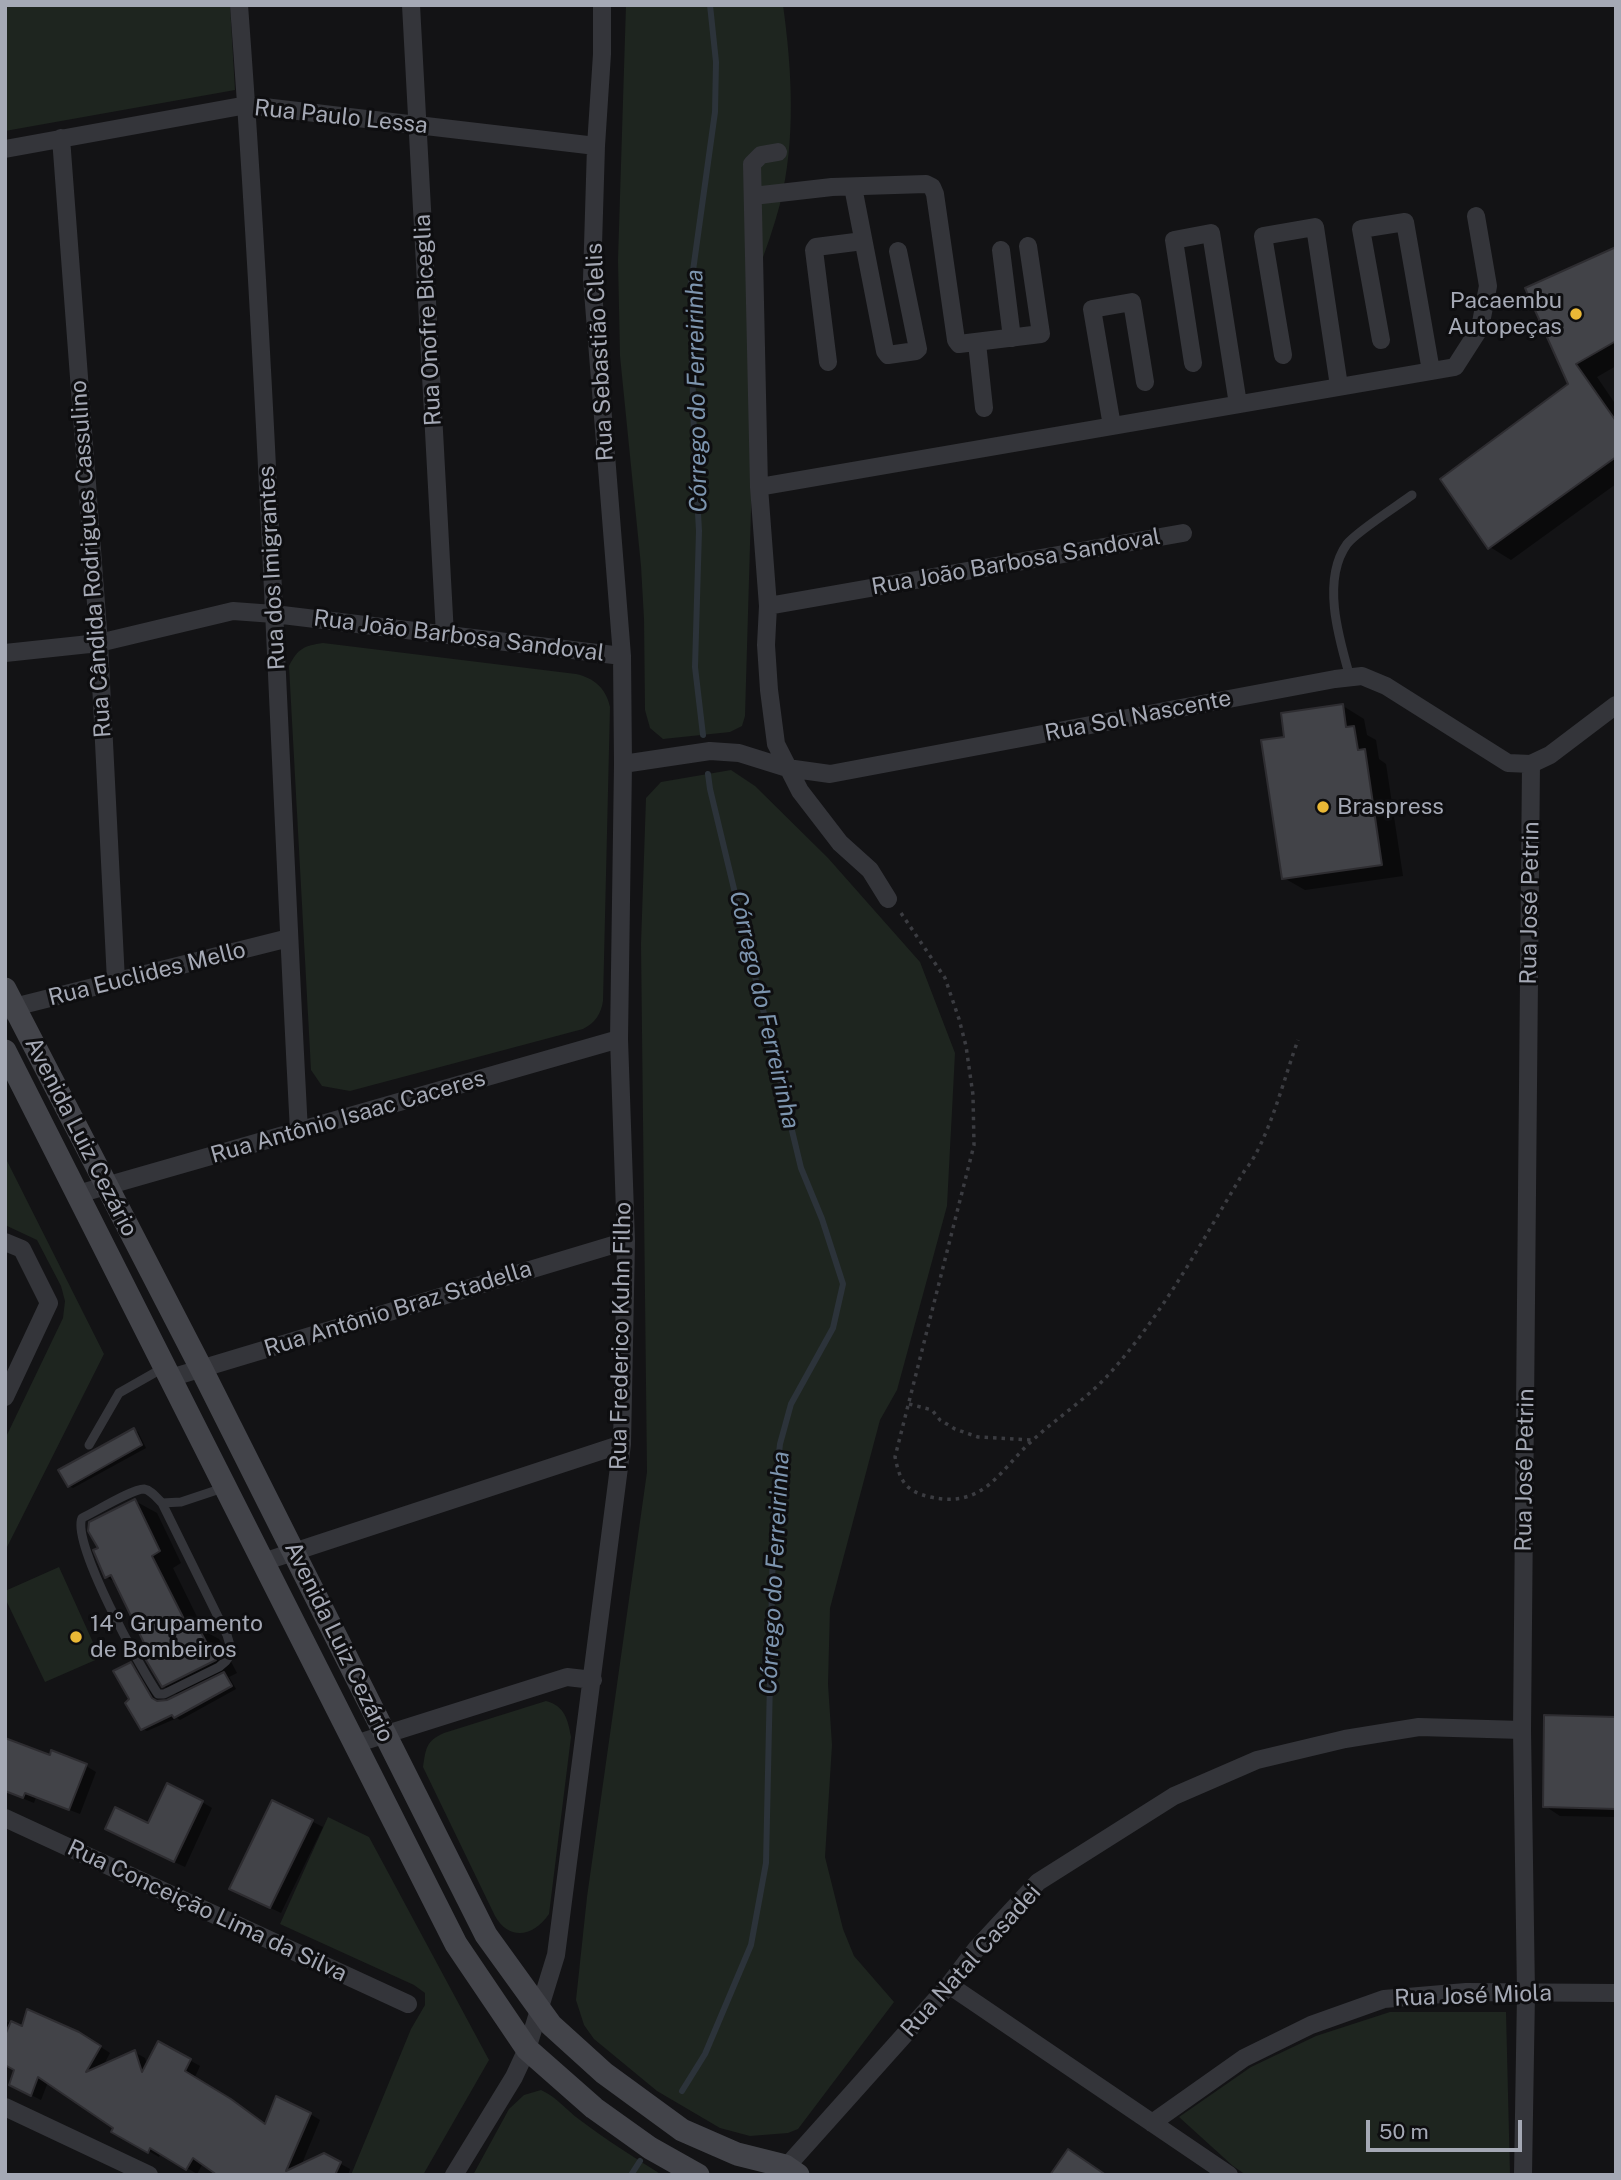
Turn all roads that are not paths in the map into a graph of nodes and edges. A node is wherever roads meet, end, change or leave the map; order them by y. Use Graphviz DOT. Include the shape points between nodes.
graph roads {
  1 [pos="239,5"];
  2 [pos="411,5"];
  3 [pos="602,5"];
  4 [pos="247,105"];
  5 [pos="417,125"];
  6 [pos="61,138"];
  7 [pos="596,146"];
  8 [pos="5,149"];
  9 [pos="778,152"];
  10 [pos="853,187"];
  11 [pos="753,195"];
  12 [pos="1476,216"];
  13 [pos="863,241"];
  14 [pos="1028,246"];
  15 [pos="1001,250"];
  16 [pos="898,251"];
  17 [pos="1012,338"];
  18 [pos="1381,340"];
  19 [pos="977,342"];
  20 [pos="1283,355"];
  21 [pos="828,362"];
  22 [pos="1193,363"];
  23 [pos="1431,371"];
  24 [pos="1145,382"];
  25 [pos="1339,386"];
  26 [pos="1238,404"];
  27 [pos="984,408"];
  28 [pos="1112,426"];
  29 [pos="759,486"];
  30 [pos="1412,495"];
  31 [pos="1183,533"];
  32 [pos="768,606"];
  33 [pos="274,614"];
  34 [pos="445,635"];
  35 [pos="99,643"];
  36 [pos="5,653"];
  37 [pos="622,656"];
  38 [pos="1350,677"];
  39 [pos="1616,705"];
  40 [pos="623,764"];
  41 [pos="1531,764"];
  42 [pos="788,768"];
  43 [pos="888,899"];
  44 [pos="289,937"];
  45 [pos="116,981"];
  46 [pos="8,1003"];
  47 [pos="619,1039"];
  48 [pos="5,1051"];
  49 [pos="299,1130"];
  50 [pos="106,1186"];
  51 [pos="78,1194"];
  52 [pos="626,1241"];
  53 [pos="5,1242"];
  54 [pos="201,1368"];
  55 [pos="167,1373"];
  56 [pos="5,1397"];
  57 [pos="622,1444"];
  58 [pos="89,1445"];
  59 [pos="245,1454"];
  60 [pos="220,1477"];
  61 [pos="162,1503"];
  62 [pos="294,1552"];
  63 [pos="263,1562"];
  64 [pos="593,1680"];
  65 [pos="1522,1730"];
  66 [pos="384,1735"];
  67 [pos="355,1744"];
  68 [pos="5,1818"];
  69 [pos="949,1985"];
  70 [pos="1526,1993"];
  71 [pos="1616,1993"];
  72 [pos="408,2004"];
  73 [pos="540,2010"];
  74 [pos="527,2049"];
  75 [pos="5,2107"];
  76 [pos="1152,2123"];
  77 [pos="787,2172"];
  78 [pos="149,2175"];
  79 [pos="454,2175"];
  80 [pos="698,2175"];
  81 [pos="1229,2175"];
  82 [pos="1523,2175"];
  1 -- 4 [label="street, Rua dos Imigrantes"];
  2 -- 5 [label="street, Rua Onofre Biceglia"];
  3 -- 7 [label="street, Rua Sebastião Clelis"];
  4 -- 5 [label="street, Rua Paulo Lessa"];
  4 -- 6 [label="street, Rua Paulo Lessa"];
  4 -- 33 [label="street, Rua dos Imigrantes"];
  5 -- 7 [label="street, Rua Paulo Lessa"];
  5 -- 34 [label="street, Rua Onofre Biceglia"];
  6 -- 8 [label="street, Rua Paulo Lessa"];
  6 -- 35 [label="street, Rua Cândida Rodrigues Cassulino"];
  7 -- 37 [label="street, Rua Sebastião Clelis" via="592,279"];
  9 -- 11 [label="street" via="761,155 752,164"];
  10 -- 11 [label="street"];
  10 -- 13 [label="street"];
  10 -- 19 [label="street" via="932,187 956,340 960,344"];
  11 -- 29 [label="street"];
  12 -- 23 [label="street" via="1488,286 1480,328 1455,367"];
  13 -- 16 [label="street" via="888,355 918,349"];
  13 -- 21 [label="street" via="814,250"];
  14 -- 17 [label="street" via="1041,334"];
  15 -- 17 [label="street"];
  17 -- 19 [label="street"];
  18 -- 23 [label="street" via="1361,229 1405,222"];
  19 -- 27 [label="street"];
  20 -- 25 [label="street" via="1264,236 1315,227"];
  22 -- 26 [label="street" via="1174,240 1211,233"];
  23 -- 25 [label="street"];
  24 -- 28 [label="street" via="1132,302 1092,309"];
  25 -- 26 [label="street"];
  26 -- 28 [label="street"];
  28 -- 29 [label="street"];
  29 -- 32 [label="street"];
  30 -- 38 [label="lane" via="1348,542 1340,557 1335,582 1336,626"];
  31 -- 32 [label="street, Rua João Barbosa Sandoval"];
  32 -- 42 [label="street" via="769,690 776,744"];
  33 -- 34 [label="street, Rua João Barbosa Sandoval"];
  33 -- 35 [label="street, Rua João Barbosa Sandoval" via="233,611"];
  33 -- 44 [label="street, Rua dos Imigrantes"];
  34 -- 37 [label="street, Rua João Barbosa Sandoval"];
  35 -- 36 [label="street, Rua João Barbosa Sandoval"];
  35 -- 45 [label="street, Rua Cândida Rodrigues Cassulino"];
  37 -- 40 [label="street, Rua Frederico Kuhn Filho"];
  38 -- 41 [label="street, Rua Sol Nascente" via="1362,676 1386,686 1508,763"];
  38 -- 42 [label="street, Rua Sol Nascente" via="830,774"];
  39 -- 41 [label="street"];
  40 -- 42 [label="street, Rua Sol Nascente" via="710,751 739,753"];
  40 -- 47 [label="street, Rua Frederico Kuhn Filho"];
  41 -- 65 [label="street, Rua José Petrin"];
  42 -- 43 [label="street" via="800,791 840,843 870,870"];
  44 -- 45 [label="street, Rua Euclides Mello"];
  44 -- 49 [label="street, Rua dos Imigrantes"];
  45 -- 46 [label="street, Rua Euclides Mello"];
  46 -- 50 [label="street, Avenida Luiz Cezário"];
  47 -- 49 [label="street, Rua Antônio Isaac Caceres"];
  47 -- 52 [label="street, Rua Frederico Kuhn Filho"];
  48 -- 51 [label="street, Avenida Luiz Cezário"];
  49 -- 50 [label="street, Rua Antônio Isaac Caceres"];
  50 -- 51 [label="street, Rua Antônio Isaac Caceres"];
  50 -- 54 [label="street, Avenida Luiz Cezário"];
  51 -- 55 [label="street, Avenida Luiz Cezário"];
  52 -- 54 [label="street, Rua Antônio Braz Stadella"];
  52 -- 57 [label="street, Rua Frederico Kuhn Filho"];
  53 -- 56 [label="street" via="22,1249 49,1303"];
  54 -- 55 [label="street, Rua Antônio Braz Stadella"];
  54 -- 59 [label="street, Avenida Luiz Cezário"];
  55 -- 58 [label="lane" via="119,1393"];
  55 -- 60 [label="street, Avenida Luiz Cezário"];
  57 -- 62 [label="street"];
  57 -- 64 [label="street, Rua Frederico Kuhn Filho"];
  59 -- 60 [label="street"];
  59 -- 62 [label="street, Avenida Luiz Cezário"];
  60 -- 61 [label="lane" via="181,1502"];
  60 -- 63 [label="street, Avenida Luiz Cezário"];
  61 -- 61 [label="lane" via="143,1489 82,1518 79,1525 90,1563 158,1694 219,1667 232,1652"];
  62 -- 63 [label="street"];
  62 -- 66 [label="street, Avenida Luiz Cezário"];
  63 -- 67 [label="street, Avenida Luiz Cezário"];
  64 -- 66 [label="street" via="568,1677"];
  64 -- 73 [label="street, Rua Frederico Kuhn Filho" via="556,1955"];
  65 -- 69 [label="street, Rua Natal Casadei" via="1419,1727 1345,1739 1257,1760 1174,1796 1038,1882 976,1948"];
  65 -- 70 [label="street, Rua José Petrin"];
  66 -- 67 [label="street"];
  66 -- 73 [label="street, Avenida Luiz Cezário" via="486,1935"];
  67 -- 74 [label="street, Avenida Luiz Cezário" via="456,1944"];
  68 -- 72 [label="street, Rua Conceição Lima da Silva"];
  69 -- 76 [label="street"];
  69 -- 77 [label="street, Rua Natal Casadei"];
  70 -- 71 [label="street, Rua José Miola"];
  70 -- 76 [label="street, Rua José Miola" via="1466,1992 1384,1999 1311,2025 1244,2058"];
  70 -- 82 [label="street, Rua José Petrin"];
  73 -- 74 [label="street, Rua Frederico Kuhn Filho"];
  73 -- 77 [label="street, Avenida Luiz Cezário" via="604,2073 682,2130"];
  74 -- 79 [label="street, Rua Frederico Kuhn Filho"];
  74 -- 80 [label="street, Avenida Luiz Cezário" via="594,2108"];
  75 -- 78 [label="street"];
  76 -- 81 [label="street"];
}
